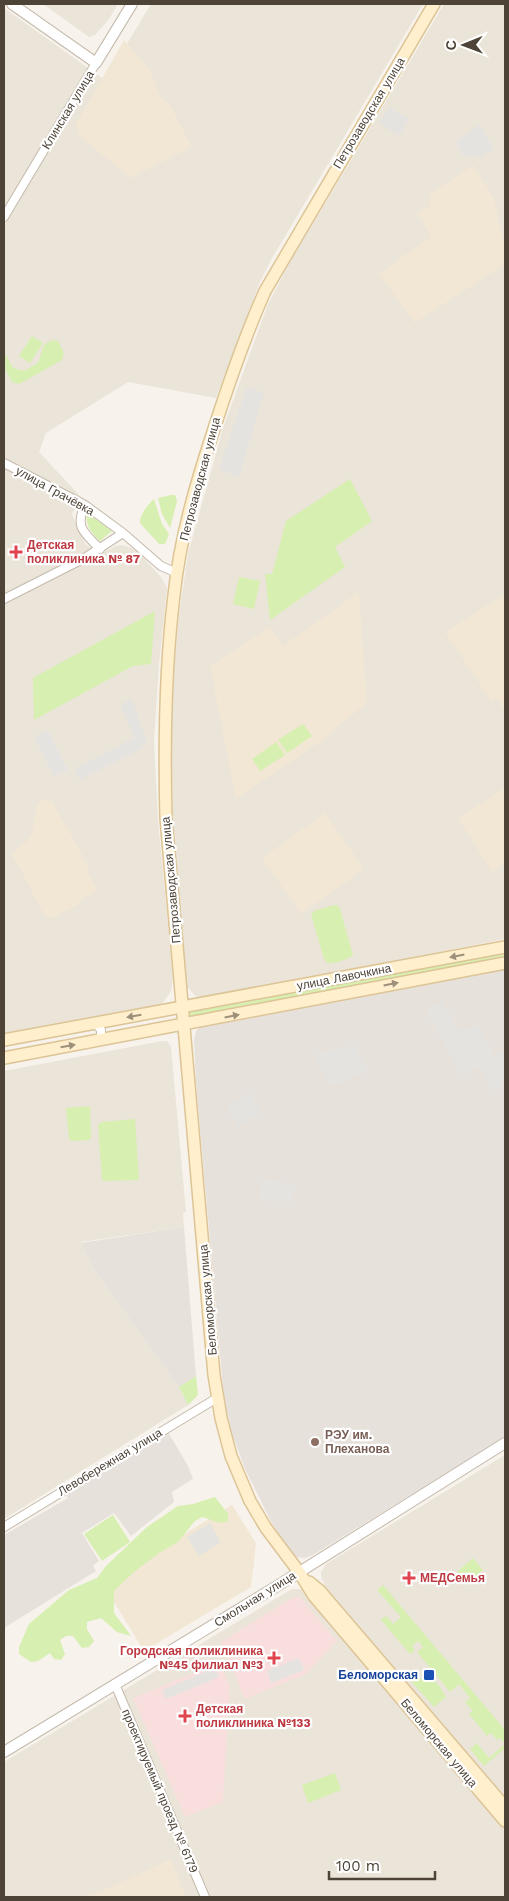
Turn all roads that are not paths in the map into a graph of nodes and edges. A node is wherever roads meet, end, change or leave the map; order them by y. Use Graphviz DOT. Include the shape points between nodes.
graph roads {
  1 [pos="12,4"];
  2 [pos="132,4"];
  3 [pos="434,4"];
  4 [pos="96,63"];
  5 [pos="4,217"];
  6 [pos="4,463"];
  7 [pos="85,506"];
  8 [pos="123,533"];
  9 [pos="100,549"];
  10 [pos="177,573"];
  11 [pos="4,599"];
  12 [pos="505,947"];
  13 [pos="505,963"];
  14 [pos="182,1007"];
  15 [pos="91,1024"];
  16 [pos="184,1025"];
  17 [pos="4,1040"];
  18 [pos="94,1042"];
  19 [pos="4,1058"];
  20 [pos="217,1398"];
  21 [pos="505,1443"];
  22 [pos="4,1527"];
  23 [pos="299,1572"];
  24 [pos="115,1684"];
  25 [pos="4,1752"];
  26 [pos="505,1807"];
  27 [pos="505,1821"];
  28 [pos="205,1897"];
  1 -- 4 [label="street"];
  2 -- 4 [label="street, Клинская улица"];
  3 -- 10 [label="main road, Петрозаводская улица" via="265,291 245,336 204,459"];
  4 -- 5 [label="street, Клинская улица"];
  6 -- 7 [label="street, улица Грачёвка"];
  7 -- 8 [label="street, улица Грачёвка"];
  7 -- 9 [label="street" via="80,516 81,526"];
  8 -- 9 [label="street"];
  8 -- 10 [label="street, улица Грачёвка" via="161,566"];
  9 -- 11 [label="street"];
  10 -- 14 [label="main road, Петрозаводская улица" via="164,743 166,818"];
  12 -- 14 [label="main road, улица Лавочкина, one-way"];
  16 -- 13 [label="main road, улица Лавочкина, one-way"];
  14 -- 15 [label="main road, улица Лавочкина, one-way"];
  14 -- 16 [label="main road, Беломорская улица"];
  15 -- 17 [label="main road, улица Лавочкина"];
  15 -- 18 [label="street" via="101,1030 101,1036"];
  16 -- 18 [label="main road, улица Лавочкина"];
  16 -- 20 [label="main road, Беломорская улица"];
  19 -- 18 [label="main road, улица Лавочкина, one-way"];
  20 -- 22 [label="street, Левобережная улица"];
  20 -- 23 [label="main road, Беломорская улица" via="231,1456 250,1501"];
  21 -- 23 [label="street, Смольная улица"];
  23 -- 24 [label="street, Смольная улица"];
  23 -- 26 [label="main road, Беломорская улица" via="320,1591"];
  23 -- 27 [label="main road, Беломорская улица" via="314,1596"];
  24 -- 25 [label="street, Смольная улица"];
  24 -- 28 [label="street, проектируемый проезд № 6179"];
}
